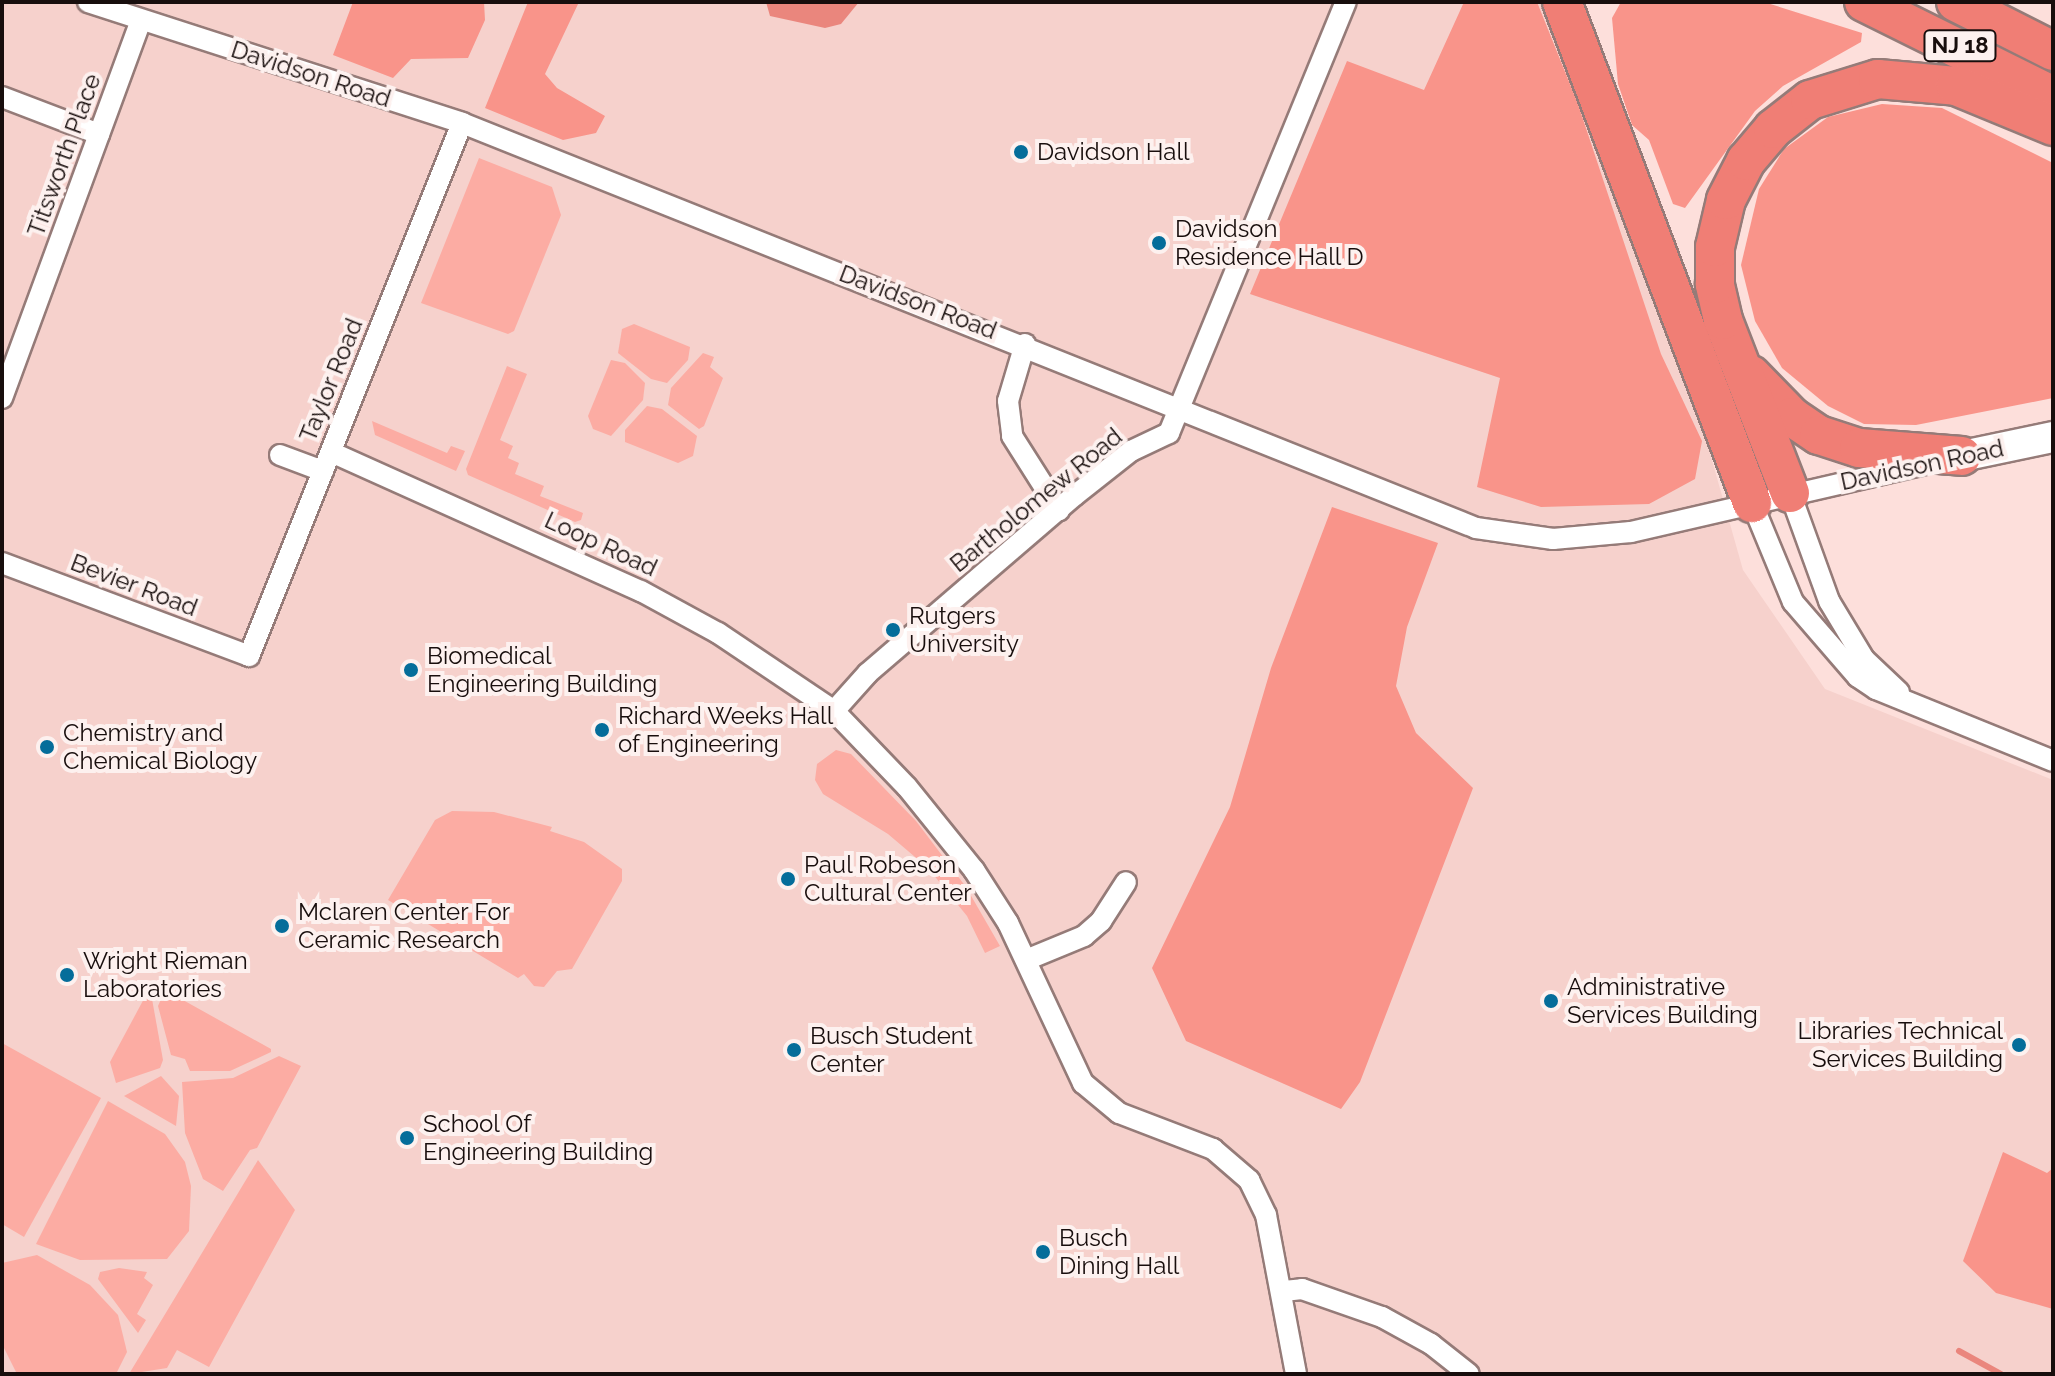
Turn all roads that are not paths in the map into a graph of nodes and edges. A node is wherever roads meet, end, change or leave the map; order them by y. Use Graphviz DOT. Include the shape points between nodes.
graph roads {
  1 [pos="88,2"];
  2 [pos="1346,2"];
  3 [pos="1562,2"];
  4 [pos="1864,2"];
  5 [pos="1956,2"];
  6 [pos="2003,2"];
  7 [pos="141,20"];
  8 [pos="2053,22"];
  9 [pos="2053,51"];
  10 [pos="2053,96"];
  11 [pos="2,97"];
  12 [pos="462,123"];
  13 [pos="2053,126"];
  14 [pos="99,134"];
  15 [pos="1025,344"];
  16 [pos="1737,357"];
  17 [pos="2,398"];
  18 [pos="1178,409"];
  19 [pos="2053,437"];
  20 [pos="280,455"];
  21 [pos="1962,456"];
  22 [pos="327,462"];
  23 [pos="1790,493"];
  24 [pos="1752,503"];
  25 [pos="1059,510"];
  26 [pos="2,563"];
  27 [pos="249,656"];
  28 [pos="1906,698"];
  29 [pos="834,711"];
  30 [pos="2053,761"];
  31 [pos="1126,882"];
  32 [pos="1026,960"];
  33 [pos="1284,1291"];
  34 [pos="1296,1374"];
  35 [pos="1469,1374"];
  1 -- 7 [label="street, Davidson Road"];
  2 -- 18 [label="street, Bartholomew Road"];
  3 -- 24 [label="highway"];
  4 -- 10 [label="highway, NJ 18"];
  5 -- 9 [label="highway, NJ 18"];
  6 -- 8 [label="highway"];
  7 -- 12 [label="street, Davidson Road"];
  7 -- 14 [label="street, Titsworth Place"];
  11 -- 14 [label="street"];
  12 -- 15 [label="street, Davidson Road"];
  12 -- 22 [label="street, Taylor Road"];
  13 -- 16 [label="highway" via="1929,80 1878,79 1810,100 1755,150 1726,200 1715,247 1715,284"];
  14 -- 17 [label="street, Titsworth Place"];
  15 -- 18 [label="street, Davidson Road"];
  15 -- 25 [label="street" via="1008,401 1012,436"];
  16 -- 21 [label="highway" via="1765,392 1819,435 1859,448"];
  16 -- 23 [label="highway"];
  18 -- 24 [label="street, Davidson Road" via="1476,528 1507,534 1553,539 1631,532"];
  18 -- 25 [label="street, Bartholomew Road" via="1169,433 1131,451"];
  19 -- 21 [label="main road, Davidson Road"];
  20 -- 22 [label="street, Loop Road"];
  21 -- 23 [label="street, Davidson Road"];
  22 -- 27 [label="street, Taylor Road"];
  22 -- 29 [label="street, Loop Road" via="616,578 718,633"];
  23 -- 24 [label="street, Davidson Road"];
  23 -- 28 [label="street" via="1829,601 1864,659"];
  24 -- 28 [label="street" via="1793,602 1829,648 1876,689"];
  25 -- 29 [label="street, Bartholomew Road" via="868,673"];
  26 -- 27 [label="street, Bevier Road"];
  28 -- 30 [label="street"];
  29 -- 32 [label="street" via="944,830 1008,923"];
  31 -- 32 [label="street" via="1101,921 1084,936"];
  32 -- 33 [label="street" via="1073,1064 1099,1100 1142,1124 1213,1149 1249,1180 1266,1215"];
  33 -- 34 [label="street"];
  33 -- 35 [label="street" via="1308,1291 1382,1317 1431,1344"];
}
